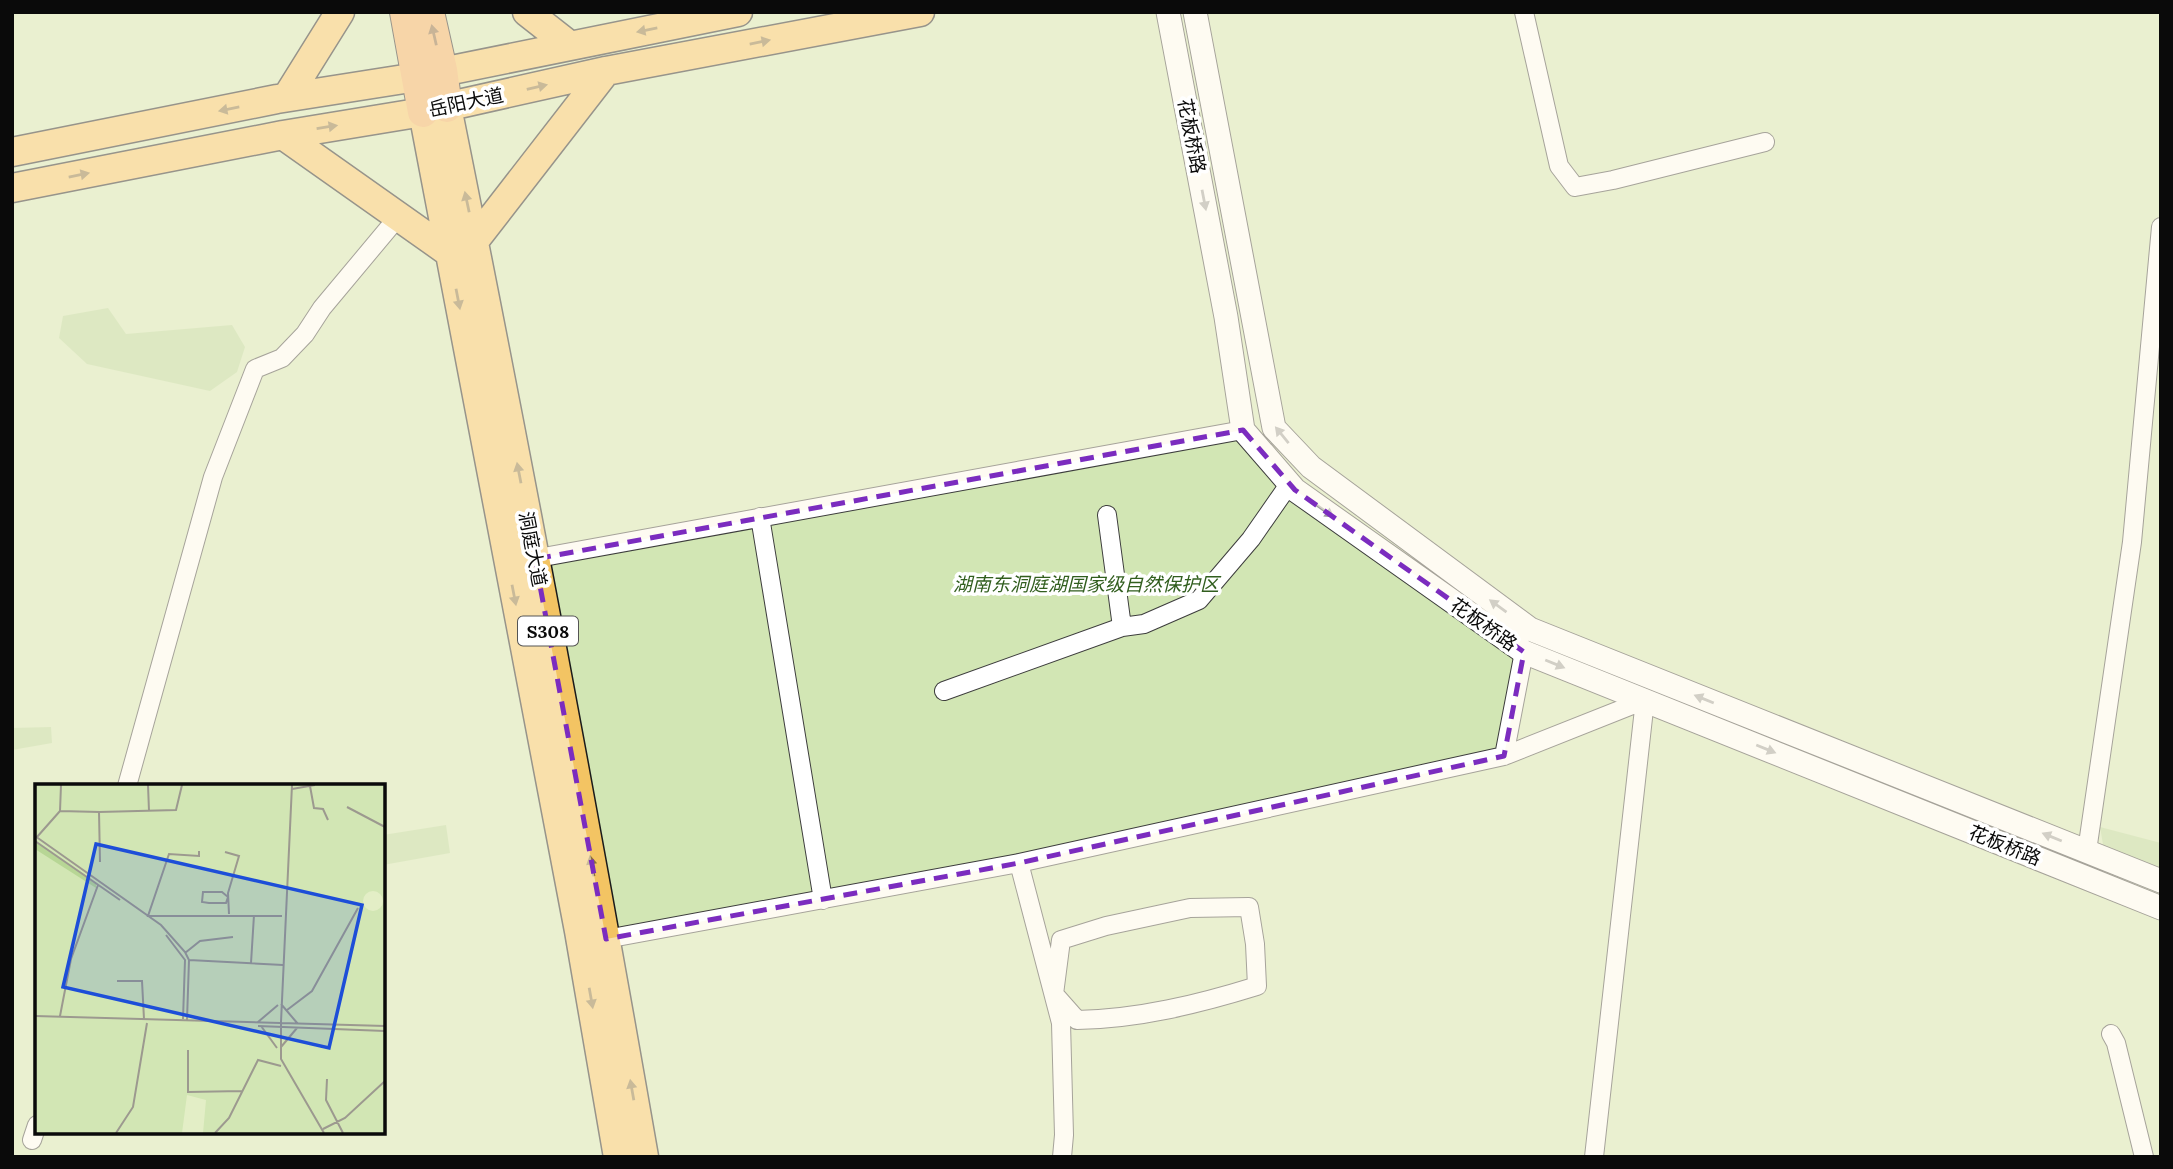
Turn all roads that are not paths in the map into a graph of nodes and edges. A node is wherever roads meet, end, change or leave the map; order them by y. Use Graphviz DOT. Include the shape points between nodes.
graph roads {
  1 [pos="340,12"];
  2 [pos="405,12"];
  3 [pos="429,12"];
  4 [pos="527,12"];
  5 [pos="738,12"];
  6 [pos="920,12"];
  7 [pos="1168,12"];
  8 [pos="1195,12"];
  9 [pos="1524,12"];
  10 [pos="569,45"];
  11 [pos="606,71"];
  12 [pos="430,74"];
  13 [pos="287,97"];
  14 [pos="435,109"];
  15 [pos="283,135"];
  16 [pos="1765,142"];
  17 [pos="12,152"];
  18 [pos="12,188"];
  19 [pos="398,217"];
  20 [pos="2161,227"];
  21 [pos="475,240"];
  22 [pos="450,253"];
  23 [pos="1243,430"];
  24 [pos="1290,483"];
  25 [pos="1107,515"];
  26 [pos="760,517"];
  27 [pos="521,561"];
  28 [pos="1122,627"];
  29 [pos="1524,652"];
  30 [pos="943,691"];
  31 [pos="1644,700"];
  32 [pos="1504,756"];
  33 [pos="128,784"];
  34 [pos="2087,851"];
  35 [pos="1018,863"];
  36 [pos="2161,881"];
  37 [pos="824,900"];
  38 [pos="2161,908"];
  39 [pos="606,939"];
  40 [pos="1054,994"];
  41 [pos="2110,1034"];
  42 [pos="618,1157"];
  43 [pos="644,1157"];
  44 [pos="1062,1157"];
  45 [pos="1594,1157"];
  46 [pos="2144,1157"];
  1 -- 13 [label="main road"];
  2 -- 12 [label="highway, S308"];
  12 -- 3 [label="highway, S308, one-way"];
  4 -- 10 [label="main road"];
  5 -- 10 [label="main road, 岳阳大道, one-way"];
  11 -- 6 [label="main road, 岳阳大道, one-way"];
  7 -- 23 [label="street, 花板桥路, one-way"];
  34 -- 8 [label="street, 花板桥路, one-way" via="1530,629 1311,467 1275,428"];
  9 -- 16 [label="street" via="1559,166 1575,187"];
  10 -- 12 [label="main road, 岳阳大道"];
  14 -- 11 [label="main road, 岳阳大道, one-way"];
  11 -- 21 [label="main road"];
  12 -- 13 [label="main road, 岳阳大道"];
  12 -- 14 [label="highway, S308"];
  13 -- 17 [label="main road, 岳阳大道, one-way"];
  15 -- 14 [label="main road, 岳阳大道, one-way"];
  21 -- 14 [label="main road, 洞庭大道 / S308, one-way"];
  14 -- 22 [label="main road, 洞庭大道 / S308"];
  18 -- 15 [label="main road, 岳阳大道, one-way"];
  15 -- 19 [label="main road"];
  19 -- 22 [label="main road"];
  19 -- 33 [label="street" via="305,334 282,358 255,369 213,477"];
  20 -- 34 [label="street" via="2132,542"];
  27 -- 21 [label="main road, 洞庭大道 / S308, one-way"];
  22 -- 27 [label="main road, 洞庭大道 / S308, one-way"];
  23 -- 24 [label="street, 花板桥路"];
  23 -- 26 [label="street"];
  24 -- 28 [label="street" via="1251,539 1199,600 1144,624"];
  24 -- 29 [label="street, 花板桥路, one-way"];
  25 -- 28 [label="street"];
  26 -- 27 [label="street"];
  26 -- 37 [label="street"];
  39 -- 27 [label="main road, 洞庭大道 / S308, one-way"];
  27 -- 42 [label="main road, 洞庭大道 / S308, one-way"];
  28 -- 30 [label="street"];
  29 -- 31 [label="street, 花板桥路, one-way"];
  29 -- 32 [label="street"];
  31 -- 32 [label="street"];
  31 -- 38 [label="street, 花板桥路, one-way"];
  31 -- 45 [label="street"];
  32 -- 35 [label="street"];
  34 -- 36 [label="street, 花板桥路"];
  35 -- 37 [label="street"];
  35 -- 40 [label="street"];
  37 -- 39 [label="street"];
  43 -- 39 [label="main road, 洞庭大道 / S308, one-way"];
  40 -- 40 [label="street" via="1077,1020 1110,1020 1210,1001 1257,986 1249,906 1190,908 1061,940"];
  40 -- 44 [label="street" via="1061,1023"];
  41 -- 46 [label="street"];
}
